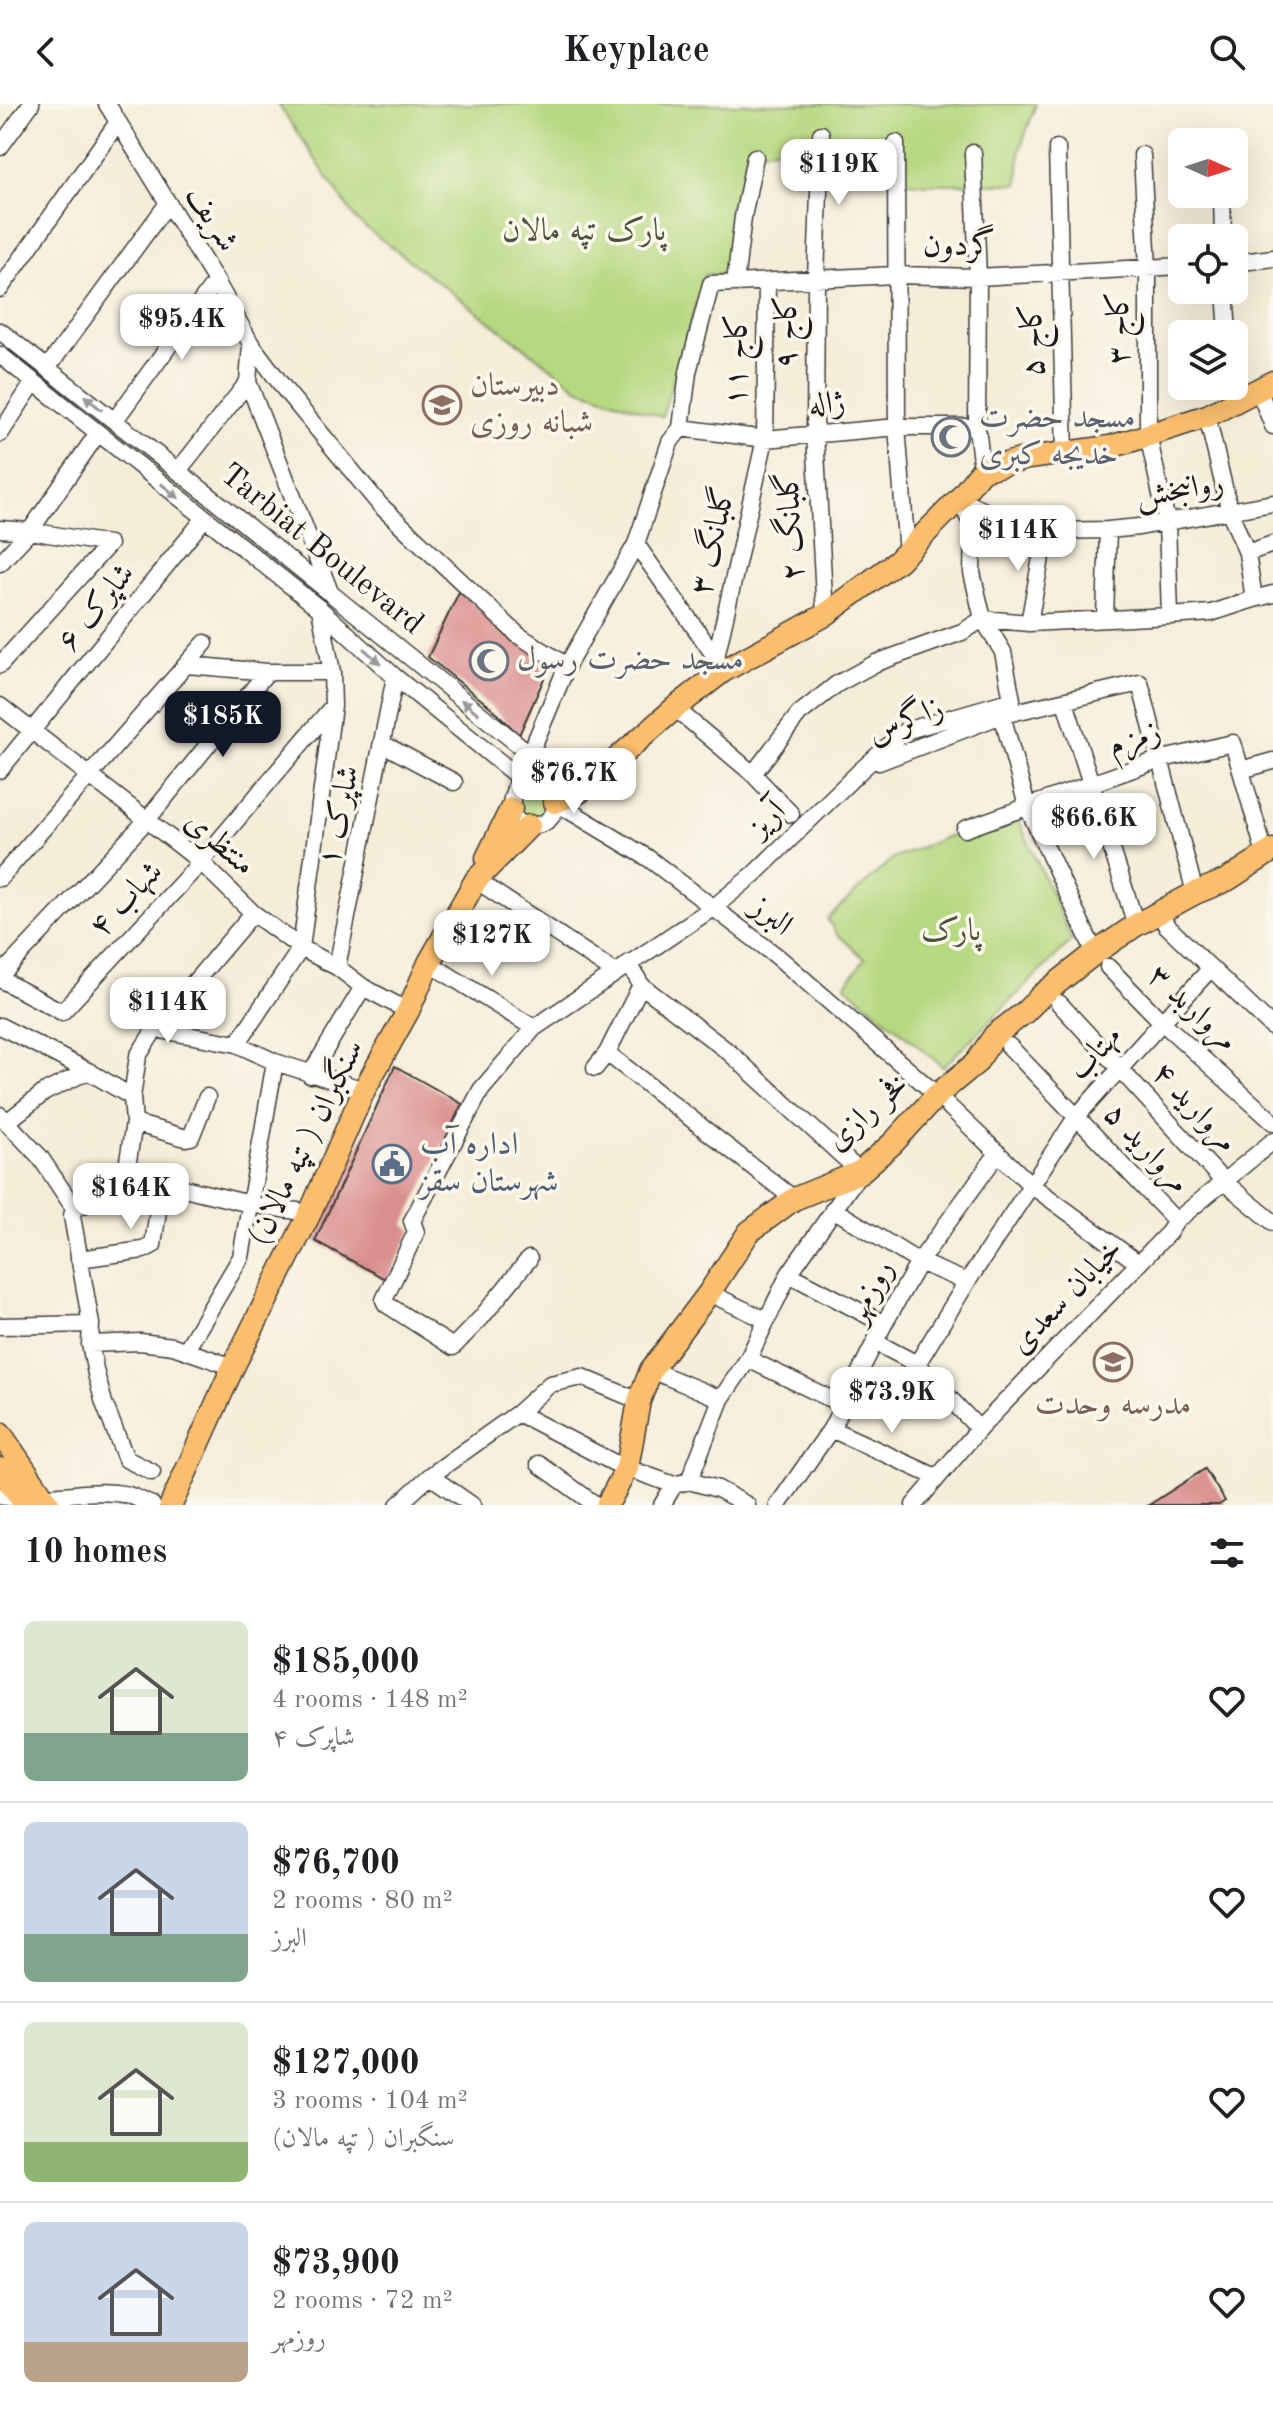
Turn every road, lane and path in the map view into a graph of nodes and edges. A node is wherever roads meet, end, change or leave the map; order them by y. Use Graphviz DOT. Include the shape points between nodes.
graph roads {
  1 [pos="31,104"];
  2 [pos="107,104"];
  3 [pos="118,122"];
  4 [pos="821,134"];
  5 [pos="896,143"];
  6 [pos="0,147"];
  7 [pos="1057,148"];
  8 [pos="973,153"];
  9 [pos="1142,155"];
  10 [pos="755,157"];
  11 [pos="168,203"];
  12 [pos="1273,258"];
  13 [pos="1248,261"];
  14 [pos="1168,267"];
  15 [pos="1148,268"];
  16 [pos="1060,273"];
  17 [pos="895,275"];
  18 [pos="978,277"];
  19 [pos="816,279"];
  20 [pos="216,281"];
  21 [pos="767,282"];
  22 [pos="735,283"];
  23 [pos="0,289"];
  24 [pos="0,331"];
  25 [pos="251,344"];
  26 [pos="0,355"];
  27 [pos="48,367"];
  28 [pos="34,382"];
  29 [pos="248,382"];
  30 [pos="1266,386"];
  31 [pos="1225,400"];
  32 [pos="1207,416"];
  33 [pos="115,420"];
  34 [pos="1273,426"];
  35 [pos="897,427"];
  36 [pos="977,427"];
  37 [pos="681,428"];
  38 [pos="98,433"];
  39 [pos="0,434"];
  40 [pos="815,434"];
  41 [pos="1148,435"];
  42 [pos="765,439"];
  43 [pos="1065,454"];
  44 [pos="982,470"];
  45 [pos="178,471"];
  46 [pos="959,499"];
  47 [pos="1273,503"];
  48 [pos="1230,512"];
  49 [pos="204,519"];
  50 [pos="1167,522"];
  51 [pos="0,529"];
  52 [pos="1108,530"];
  53 [pos="30,531"];
  54 [pos="1046,531"];
  55 [pos="636,544"];
  56 [pos="1273,544"];
  57 [pos="907,553"];
  58 [pos="1247,553"];
  59 [pos="0,563"];
  60 [pos="331,593"];
  61 [pos="1273,594"];
  62 [pos="1254,599"];
  63 [pos="320,609"];
  64 [pos="825,615"];
  65 [pos="1170,616"];
  66 [pos="1105,618"];
  67 [pos="983,619"];
  68 [pos="1029,623"];
  69 [pos="205,643"];
  70 [pos="720,664"];
  71 [pos="0,665"];
  72 [pos="187,665"];
  73 [pos="567,666"];
  74 [pos="267,672"];
  75 [pos="332,672"];
  76 [pos="395,677"];
  77 [pos="1065,702"];
  78 [pos="0,706"];
  79 [pos="333,706"];
  80 [pos="675,708"];
  81 [pos="1002,715"];
  82 [pos="33,732"];
  83 [pos="383,744"];
  84 [pos="530,754"];
  85 [pos="1158,760"];
  86 [pos="1273,761"];
  87 [pos="0,770"];
  88 [pos="1241,770"];
  89 [pos="860,771"];
  90 [pos="753,774"];
  91 [pos="90,776"];
  92 [pos="454,782"];
  93 [pos="539,782"];
  94 [pos="1091,784"];
  95 [pos="518,787"];
  96 [pos="555,802"];
  97 [pos="1027,806"];
  98 [pos="511,809"];
  99 [pos="791,814"];
  100 [pos="147,820"];
  101 [pos="529,826"];
  102 [pos="965,829"];
  103 [pos="1269,852"];
  104 [pos="201,862"];
  105 [pos="0,878"];
  106 [pos="476,880"];
  107 [pos="1195,893"];
  108 [pos="714,907"];
  109 [pos="253,913"];
  110 [pos="1161,913"];
  111 [pos="1136,925"];
  112 [pos="301,948"];
  113 [pos="1101,960"];
  114 [pos="429,963"];
  115 [pos="337,967"];
  116 [pos="622,968"];
  117 [pos="1211,968"];
  118 [pos="0,977"];
  119 [pos="641,985"];
  120 [pos="363,987"];
  121 [pos="1059,1003"];
  122 [pos="408,1011"];
  123 [pos="1163,1023"];
  124 [pos="0,1026"];
  125 [pos="534,1028"];
  126 [pos="1273,1028"];
  127 [pos="155,1029"];
  128 [pos="237,1044"];
  129 [pos="1009,1046"];
  130 [pos="607,1053"];
  131 [pos="275,1062"];
  132 [pos="595,1068"];
  133 [pos="1119,1068"];
  134 [pos="88,1071"];
  135 [pos="310,1075"];
  136 [pos="364,1090"];
  137 [pos="937,1095"];
  138 [pos="132,1097"];
  139 [pos="207,1097"];
  140 [pos="1077,1116"];
  141 [pos="4,1118"];
  142 [pos="1273,1122"];
  143 [pos="134,1123"];
  144 [pos="1273,1141"];
  145 [pos="998,1153"];
  146 [pos="860,1172"];
  147 [pos="126,1174"];
  148 [pos="1223,1181"];
  149 [pos="162,1183"];
  150 [pos="1031,1185"];
  151 [pos="794,1199"];
  152 [pos="250,1204"];
  153 [pos="74,1208"];
  154 [pos="833,1209"];
  155 [pos="310,1213"];
  156 [pos="1176,1221"];
  157 [pos="1273,1222"];
  158 [pos="79,1259"];
  159 [pos="529,1259"];
  160 [pos="919,1262"];
  161 [pos="1138,1263"];
  162 [pos="789,1274"];
  163 [pos="967,1282"];
  164 [pos="709,1293"];
  165 [pos="766,1320"];
  166 [pos="91,1324"];
  167 [pos="884,1324"];
  168 [pos="0,1326"];
  169 [pos="875,1342"];
  170 [pos="90,1344"];
  171 [pos="186,1350"];
  172 [pos="748,1359"];
  173 [pos="917,1364"];
  174 [pos="233,1367"];
  175 [pos="651,1370"];
  176 [pos="721,1399"];
  177 [pos="639,1401"];
  178 [pos="841,1404"];
  179 [pos="518,1413"];
  180 [pos="831,1429"];
  181 [pos="979,1429"];
  182 [pos="0,1433"];
  183 [pos="539,1464"];
  184 [pos="627,1468"];
  185 [pos="0,1469"];
  186 [pos="152,1472"];
  187 [pos="430,1476"];
  188 [pos="936,1477"];
  189 [pos="682,1483"];
  190 [pos="0,1496"];
  191 [pos="36,1502"];
  192 [pos="779,1504"];
  193 [pos="152,1505"];
  194 [pos="171,1505"];
  195 [pos="398,1505"];
  196 [pos="472,1505"];
  197 [pos="596,1505"];
  198 [pos="607,1505"];
  199 [pos="662,1505"];
  200 [pos="747,1505"];
  201 [pos="914,1505"];
  1 -- 6 [label="street"];
  2 -- 3 [label="street, شریف"];
  3 -- 11 [label="street, شریف"];
  3 -- 23 [label="street"];
  4 -- 19 [label="street, کاج ۹"];
  5 -- 17 [label="street"];
  7 -- 16 [label="street, کاج ۵"];
  8 -- 18 [label="street"];
  9 -- 15 [label="street, کاج ۳"];
  10 -- 22 [label="street"];
  11 -- 20 [label="street, شریف"];
  11 -- 27 [label="street"];
  12 -- 13 [label="street"];
  14 -- 15 [label="street, گردون"];
  15 -- 16 [label="street, گردون"];
  15 -- 41 [label="street, کاج ۳"];
  16 -- 18 [label="street, گردون"];
  16 -- 43 [label="street, کاج ۵"];
  17 -- 18 [label="street, گردون"];
  17 -- 19 [label="street, گردون"];
  17 -- 35 [label="street"];
  18 -- 36 [label="street"];
  19 -- 21 [label="street, گردون"];
  19 -- 40 [label="street, کاج ۹"];
  20 -- 25 [label="street, شریف"];
  20 -- 33 [label="street"];
  21 -- 22 [label="street, گردون"];
  21 -- 42 [label="street, کاج ۱۱"];
  22 -- 37 [label="street" via="711,284 688,372"];
  24 -- 27 [label="street, Tarbiat Boulevard"];
  25 -- 29 [label="street"];
  25 -- 73 [label="street, شریف" via="380,505 518,635"];
  26 -- 28 [label="street, Tarbiat Boulevard"];
  33 -- 27 [label="street, Tarbiat Boulevard, one-way"];
  28 -- 38 [label="street, Tarbiat Boulevard"];
  28 -- 39 [label="street"];
  29 -- 45 [label="street"];
  29 -- 60 [label="street"];
  30 -- 34 [label="street"];
  31 -- 32 [label="main road"];
  32 -- 41 [label="main road"];
  32 -- 48 [label="street"];
  33 -- 45 [label="street, Tarbiat Boulevard"];
  35 -- 36 [label="street, ژاله"];
  35 -- 40 [label="street, ژاله"];
  35 -- 57 [label="street"];
  36 -- 44 [label="street"];
  37 -- 42 [label="street, ژاله"];
  37 -- 55 [label="street" via="670,442"];
  38 -- 49 [label="street, Tarbiat Boulevard, one-way"];
  38 -- 53 [label="street"];
  40 -- 42 [label="street, ژاله"];
  40 -- 64 [label="street, گلبانگ ۲"];
  41 -- 43 [label="main road"];
  41 -- 50 [label="street, کاج ۳"];
  42 -- 70 [label="street, گلبانگ ۳"];
  43 -- 44 [label="main road"];
  44 -- 46 [label="main road"];
  45 -- 60 [label="street, Tarbiat Boulevard"];
  46 -- 54 [label="street, روانبخش"];
  46 -- 57 [label="main road"];
  46 -- 67 [label="street" via="973,527 972,573"];
  47 -- 48 [label="street, روانبخش"];
  48 -- 50 [label="street, روانبخش"];
  48 -- 58 [label="street"];
  49 -- 63 [label="street, Tarbiat Boulevard"];
  49 -- 82 [label="street, شاپرک ۶"];
  50 -- 52 [label="street, روانبخش"];
  50 -- 65 [label="street, کاج ۳"];
  51 -- 53 [label="street"];
  52 -- 54 [label="street, روانبخش"];
  52 -- 66 [label="street"];
  53 -- 59 [label="street"];
  53 -- 71 [label="street" via="109,544"];
  54 -- 68 [label="street"];
  55 -- 70 [label="street"];
  55 -- 73 [label="street"];
  56 -- 58 [label="street"];
  57 -- 64 [label="main road"];
  58 -- 62 [label="street"];
  84 -- 60 [label="street, Tarbiat Boulevard, one-way"];
  61 -- 62 [label="street"];
  62 -- 65 [label="street" via="1211,613"];
  63 -- 75 [label="street"];
  63 -- 76 [label="street, Tarbiat Boulevard, one-way"];
  64 -- 70 [label="main road"];
  65 -- 66 [label="street"];
  66 -- 68 [label="street"];
  67 -- 68 [label="street"];
  67 -- 89 [label="street, زاگرس" via="1003,652 1012,700 905,731"];
  67 -- 90 [label="street" via="837,684 799,714"];
  69 -- 72 [label="street"];
  70 -- 80 [label="main road"];
  72 -- 74 [label="street"];
  72 -- 91 [label="street"];
  73 -- 84 [label="street"];
  74 -- 75 [label="street"];
  74 -- 100 [label="street"];
  75 -- 79 [label="street"];
  76 -- 83 [label="street, شاپرک ۱"];
  76 -- 95 [label="street, Tarbiat Boulevard" via="517,776"];
  77 -- 81 [label="street, زاگرس"];
  77 -- 85 [label="street, زاگرس" via="1140,683"];
  77 -- 94 [label="street"];
  78 -- 82 [label="street, منتظری"];
  79 -- 104 [label="street, شهاب ۴"];
  79 -- 112 [label="street"];
  80 -- 90 [label="street"];
  80 -- 96 [label="main road" via="579,792"];
  81 -- 89 [label="street, زاگرس"];
  81 -- 97 [label="street, مرواربد ۳"];
  82 -- 87 [label="street, شاپرک ۶"];
  82 -- 91 [label="street, منتظری"];
  83 -- 92 [label="street"];
  83 -- 115 [label="street, شاپرک ۱"];
  84 -- 93 [label="street"];
  85 -- 88 [label="street, زمزم" via="1233,743"];
  85 -- 94 [label="street, زمزم"];
  85 -- 107 [label="street"];
  86 -- 88 [label="street"];
  88 -- 103 [label="street"];
  89 -- 108 [label="street, آریز"];
  90 -- 99 [label="street"];
  91 -- 100 [label="street, منتظری"];
  91 -- 105 [label="street"];
  93 -- 95 [label="street"];
  93 -- 96 [label="street" via="550,789"];
  94 -- 97 [label="street, زمزم"];
  94 -- 111 [label="street"];
  95 -- 98 [label="street"];
  96 -- 101 [label="street" via="547,822"];
  96 -- 108 [label="street, البرز" via="648,858"];
  97 -- 102 [label="street, زمزم"];
  97 -- 113 [label="street, مرواربد ۳"];
  98 -- 101 [label="street"];
  98 -- 106 [label="main road"];
  100 -- 104 [label="street, منتظری"];
  100 -- 118 [label="street"];
  101 -- 106 [label="main road, سنگبران ( تپه مالان)"];
  103 -- 107 [label="main road, فخر رازی" via="1227,880"];
  104 -- 109 [label="street, منتظری"];
  104 -- 118 [label="street, شهاب ۴" via="62,1012"];
  106 -- 114 [label="main road, سنگبران ( تپه مالان)"];
  106 -- 116 [label="street"];
  107 -- 110 [label="main road, فخر رازی"];
  108 -- 116 [label="street, آریز"];
  108 -- 137 [label="street, البرز"];
  109 -- 112 [label="street, منتظری"];
  109 -- 127 [label="street"];
  110 -- 111 [label="main road, فخر رازی"];
  110 -- 117 [label="street" via="1166,925"];
  111 -- 113 [label="main road, فخر رازی"];
  112 -- 115 [label="street, منتظری"];
  112 -- 128 [label="street"];
  113 -- 123 [label="street, مرواربد ۳"];
  113 -- 137 [label="main road, فخر رازی" via="1042,995"];
  114 -- 122 [label="main road, سنگبران ( تپه مالان)"];
  114 -- 125 [label="street"];
  115 -- 120 [label="street, منتظری"];
  116 -- 119 [label="street"];
  116 -- 125 [label="street, آریز"];
  117 -- 123 [label="street, مهتاب"];
  117 -- 126 [label="street"];
  119 -- 130 [label="street"];
  119 -- 146 [label="street" via="730,1053"];
  120 -- 122 [label="street, منتظری"];
  120 -- 135 [label="street"];
  121 -- 133 [label="street, مروارید ۴"];
  122 -- 136 [label="main road, سنگبران ( تپه مالان)"];
  123 -- 133 [label="street, مهتاب"];
  123 -- 142 [label="street, مرواربد ۳"];
  124 -- 134 [label="street"];
  125 -- 159 [label="street, آریز" via="481,1090 412,1221 416,1232 384,1300 453,1347"];
  127 -- 128 [label="street"];
  127 -- 138 [label="street" via="138,1056"];
  128 -- 131 [label="street"];
  129 -- 140 [label="street, مروارید ۵"];
  130 -- 132 [label="street"];
  130 -- 151 [label="street"];
  131 -- 135 [label="street"];
  131 -- 152 [label="street"];
  133 -- 140 [label="street, مهتاب"];
  133 -- 148 [label="street, مروارید ۴"];
  134 -- 138 [label="street"];
  134 -- 141 [label="street"];
  135 -- 136 [label="street"];
  136 -- 155 [label="main road, سنگبران ( تپه مالان)"];
  137 -- 145 [label="street, البرز"];
  137 -- 146 [label="main road, فخر رازی"];
  138 -- 143 [label="street"];
  139 -- 143 [label="street" via="191,1137"];
  140 -- 150 [label="street, مهتاب"];
  140 -- 156 [label="street, مروارید ۵"];
  141 -- 153 [label="street" via="40,1157"];
  143 -- 147 [label="street"];
  144 -- 148 [label="street, خیابان سعدی"];
  145 -- 150 [label="street, البرز"];
  145 -- 160 [label="street, روزمهر"];
  146 -- 151 [label="main road, فخر رازی"];
  146 -- 154 [label="street"];
  147 -- 149 [label="street"];
  147 -- 153 [label="street" via="123,1192"];
  148 -- 156 [label="street, خیابان سعدی"];
  148 -- 157 [label="street, مروارید ۴"];
  149 -- 152 [label="street"];
  149 -- 158 [label="street" via="153,1245"];
  150 -- 161 [label="street, البرز"];
  150 -- 163 [label="street, مهتاب"];
  151 -- 164 [label="main road, فخر رازی" via="749,1232"];
  152 -- 155 [label="street"];
  152 -- 171 [label="street" via="241,1257"];
  153 -- 158 [label="street"];
  154 -- 160 [label="street"];
  154 -- 162 [label="street"];
  155 -- 174 [label="main road, سنگبران ( تپه مالان)"];
  156 -- 161 [label="street, خیابان سعدی"];
  158 -- 166 [label="street"];
  160 -- 163 [label="street"];
  160 -- 167 [label="street, روزمهر"];
  161 -- 181 [label="street, خیابان سعدی"];
  162 -- 165 [label="street"];
  162 -- 167 [label="street"];
  163 -- 173 [label="street, مهتاب"];
  164 -- 165 [label="street"];
  164 -- 175 [label="main road, فخر رازی"];
  165 -- 172 [label="street"];
  166 -- 168 [label="street"];
  166 -- 170 [label="street"];
  167 -- 169 [label="street, روزمهر"];
  169 -- 173 [label="street"];
  169 -- 178 [label="street, روزمهر"];
  170 -- 171 [label="street" via="140,1342"];
  170 -- 186 [label="street" via="104,1403 126,1459"];
  171 -- 174 [label="street"];
  172 -- 176 [label="street"];
  172 -- 178 [label="street"];
  173 -- 181 [label="street"];
  174 -- 194 [label="main road, سنگبران ( تپه مالان)"];
  175 -- 176 [label="street"];
  175 -- 177 [label="main road, فخر رازی"];
  176 -- 189 [label="street"];
  177 -- 179 [label="street" via="582,1377 550,1384"];
  177 -- 184 [label="main road, فخر رازی"];
  178 -- 180 [label="street, روزمهر"];
  179 -- 184 [label="street"];
  179 -- 187 [label="street"];
  180 -- 188 [label="street"];
  180 -- 192 [label="street, روزمهر"];
  181 -- 188 [label="street, خیابان سعدی"];
  182 -- 191 [label="main road"];
  183 -- 197 [label="street"];
  184 -- 189 [label="street"];
  184 -- 198 [label="main road, فخر رازی"];
  185 -- 191 [label="main road"];
  187 -- 195 [label="street"];
  187 -- 196 [label="street"];
  188 -- 201 [label="street, خیابان سعدی"];
  189 -- 199 [label="street"];
  189 -- 200 [label="street" via="718,1489"];
  190 -- 191 [label="street"];
  191 -- 193 [label="street" via="83,1494 128,1495"];
}
